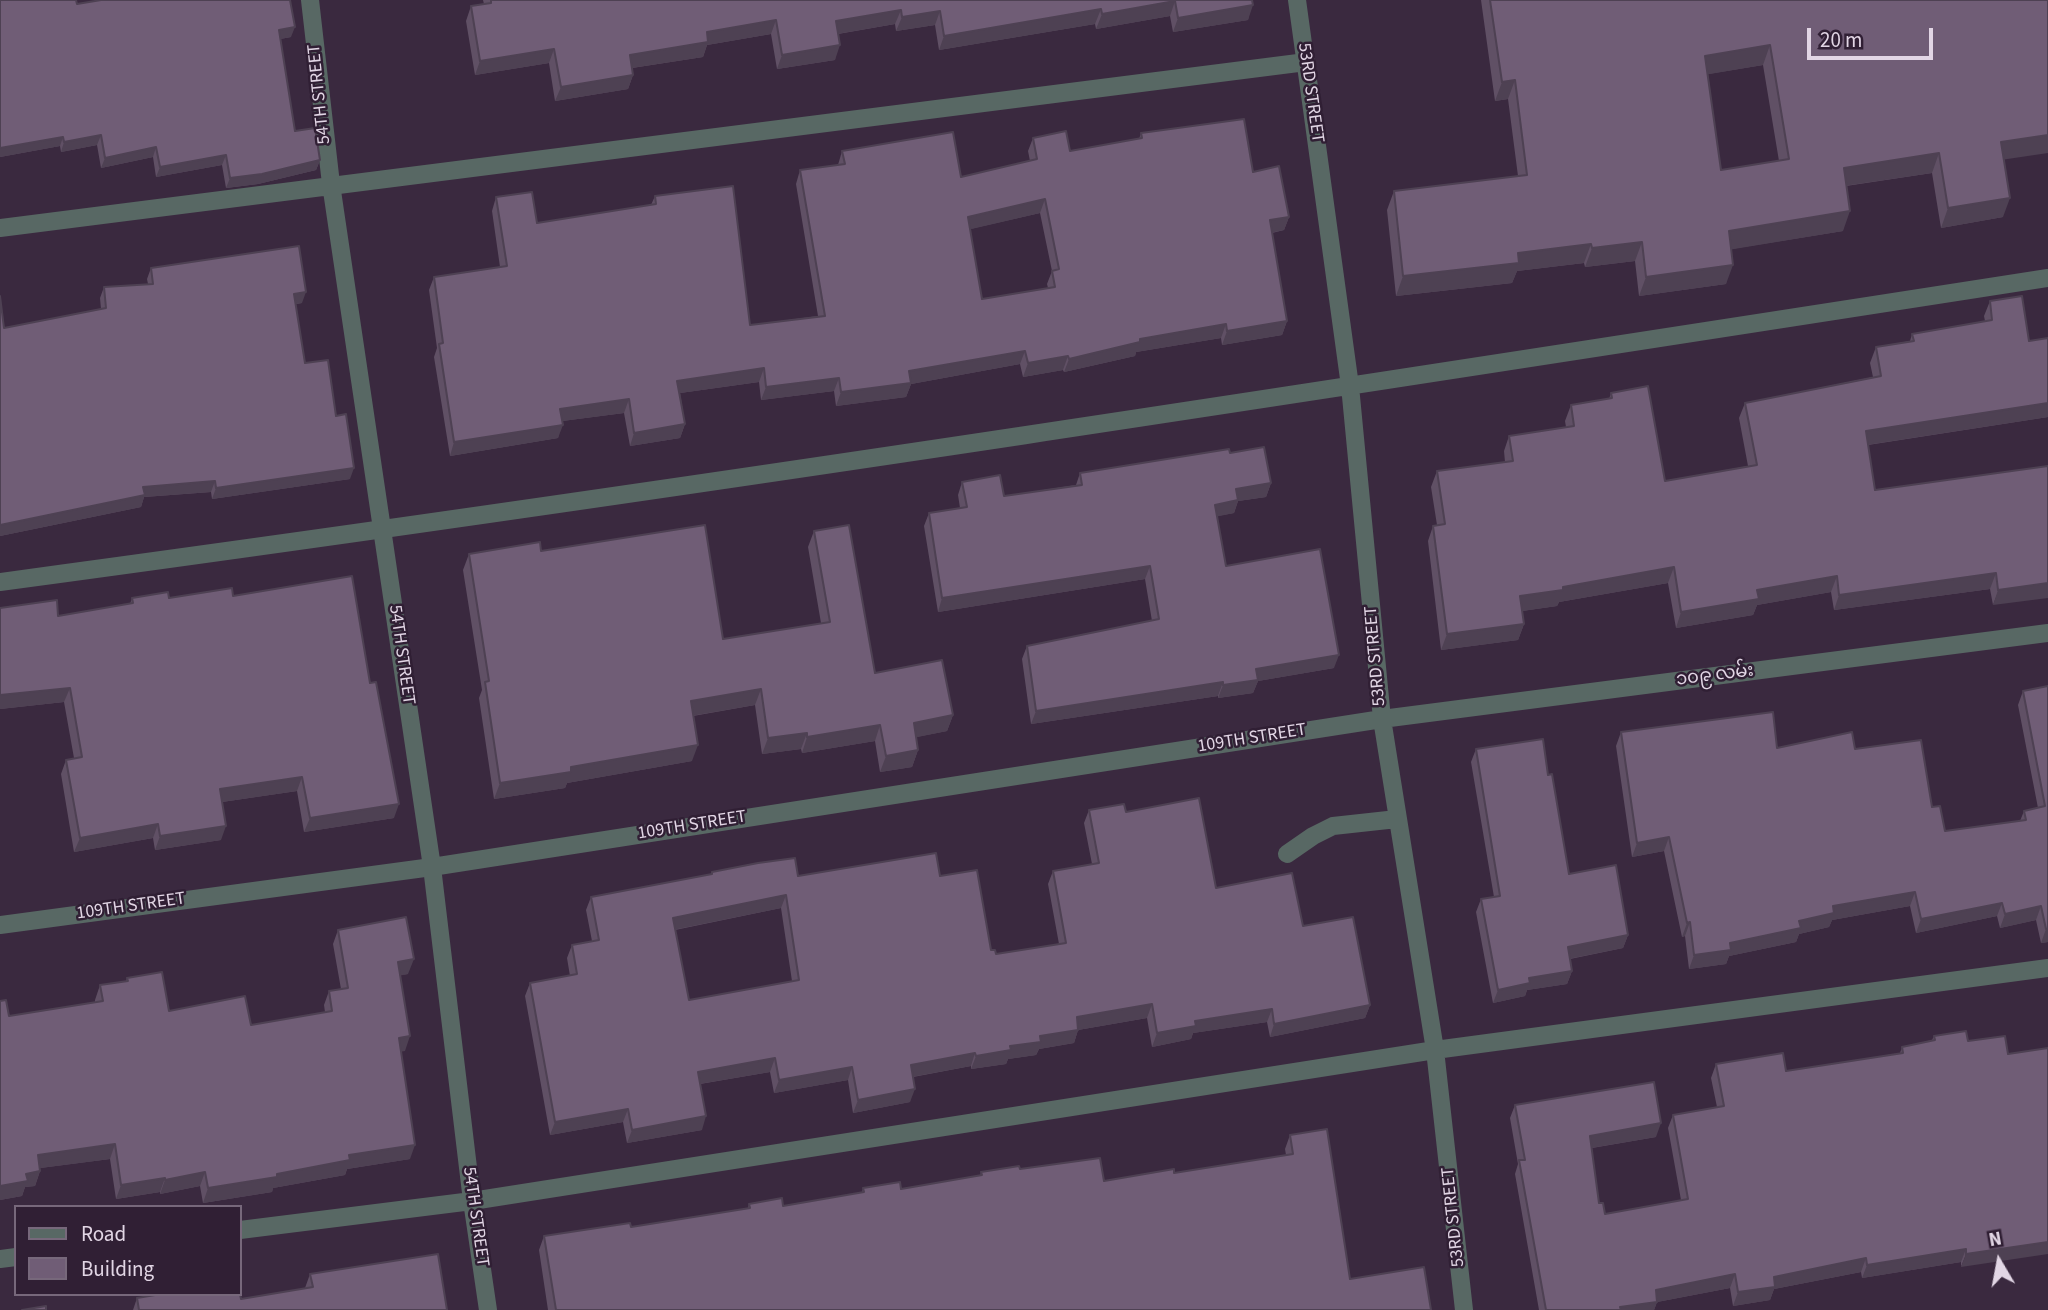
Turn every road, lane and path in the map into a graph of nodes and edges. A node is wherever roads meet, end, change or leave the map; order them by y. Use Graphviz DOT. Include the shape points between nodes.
graph roads {
  1 [pos="310,0"];
  2 [pos="1297,0"];
  3 [pos="1306,62"];
  4 [pos="331,184"];
  5 [pos="0,228"];
  6 [pos="2048,278"];
  7 [pos="1350,386"];
  8 [pos="383,530"];
  9 [pos="0,582"];
  10 [pos="2048,633"];
  11 [pos="1382,719"];
  12 [pos="1397,819"];
  13 [pos="1287,854"];
  14 [pos="432,867"];
  15 [pos="0,925"];
  16 [pos="2048,968"];
  17 [pos="1435,1050"];
  18 [pos="472,1201"];
  19 [pos="242,1230"];
  20 [pos="488,1310"];
  21 [pos="1464,1310"];
  1 -- 4 [label="street, 54TH STREET"];
  2 -- 3 [label="street, 53RD STREET"];
  3 -- 4 [label="street"];
  3 -- 7 [label="street, 53RD STREET"];
  4 -- 5 [label="street"];
  4 -- 8 [label="street, 54TH STREET"];
  6 -- 7 [label="street"];
  7 -- 8 [label="street"];
  7 -- 11 [label="street, 53RD STREET"];
  8 -- 9 [label="street"];
  8 -- 14 [label="street, 54TH STREET"];
  10 -- 11 [label="street, ၁၀၉ လမ်း"];
  11 -- 12 [label="street, 53RD STREET"];
  11 -- 14 [label="street, 109TH STREET"];
  12 -- 13 [label="street" via="1333,826"];
  12 -- 17 [label="street, 53RD STREET"];
  14 -- 15 [label="street, 109TH STREET"];
  14 -- 18 [label="street, 54TH STREET"];
  16 -- 17 [label="street"];
  17 -- 18 [label="street"];
  17 -- 21 [label="street, 53RD STREET"];
  18 -- 19 [label="street"];
  18 -- 20 [label="street, 54TH STREET"];
}
